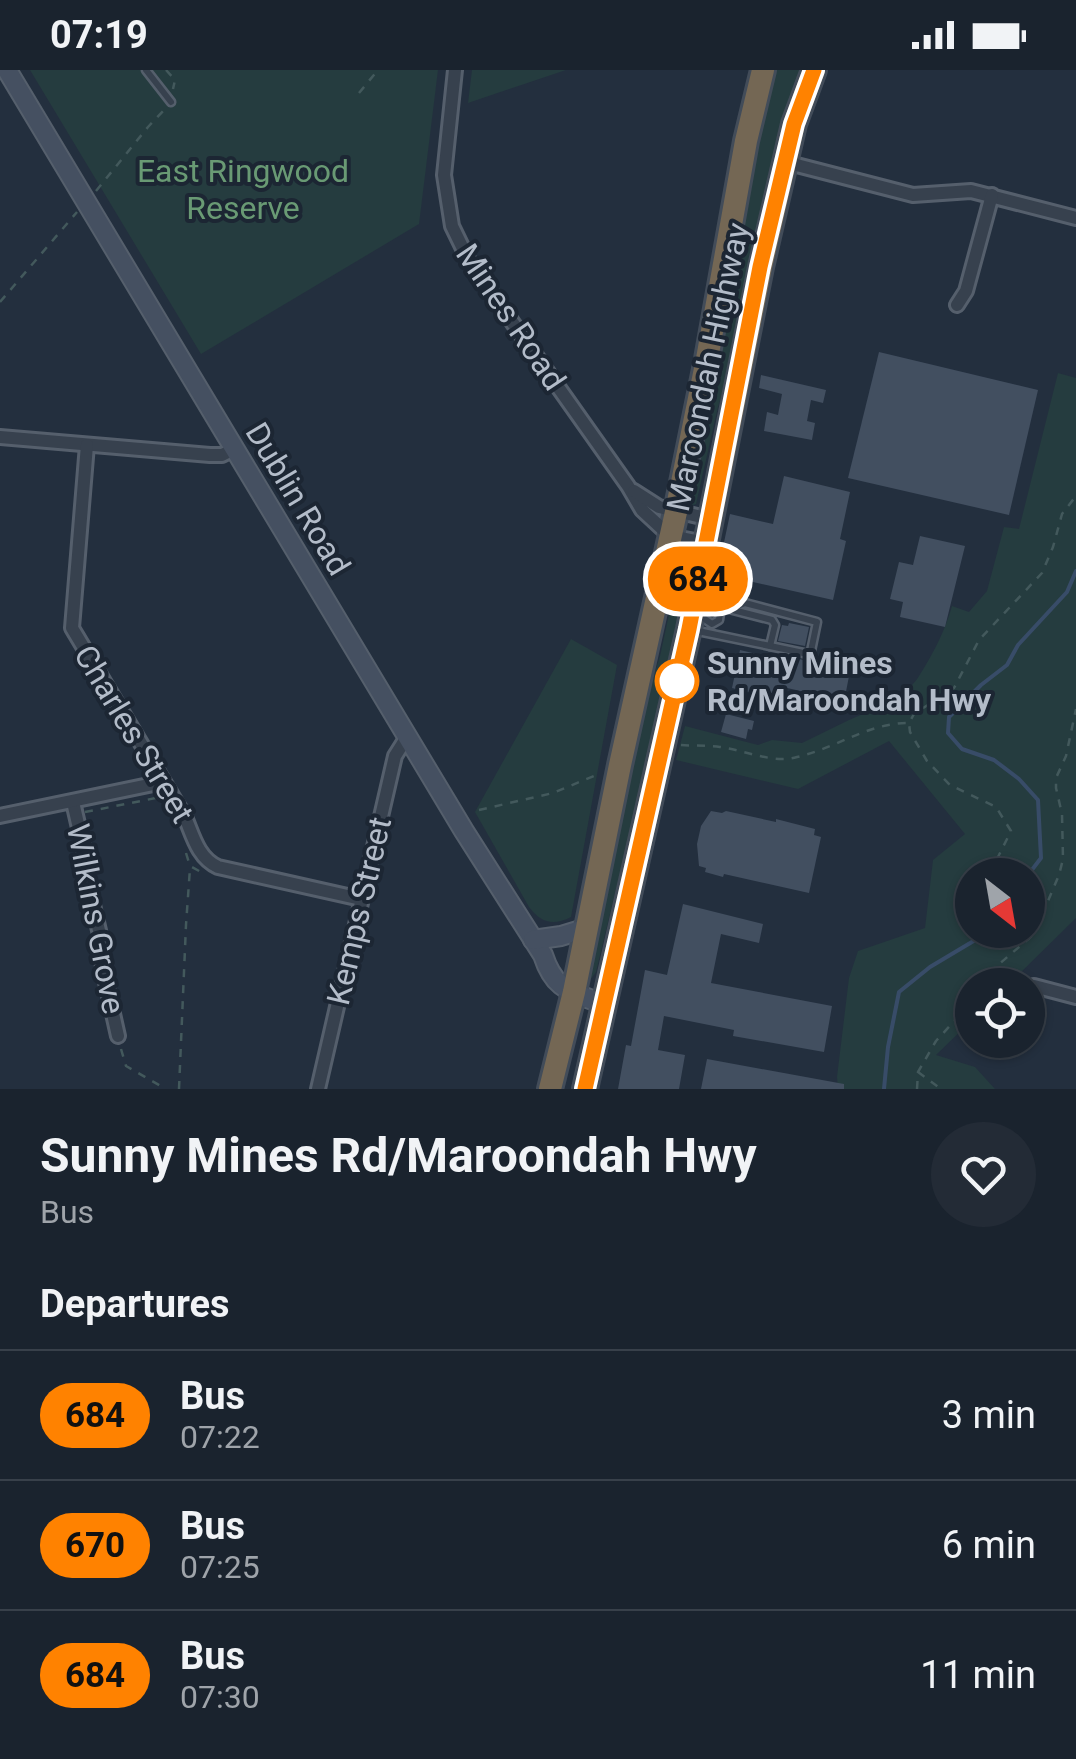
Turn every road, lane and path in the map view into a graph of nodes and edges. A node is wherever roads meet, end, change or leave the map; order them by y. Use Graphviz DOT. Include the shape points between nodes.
graph roads {
  1 [pos="8,70"];
  2 [pos="146,70"];
  3 [pos="166,70"];
  4 [pos="378,70"];
  5 [pos="456,70"];
  6 [pos="763,70"];
  7 [pos="814,70"];
  8 [pos="358,92"];
  9 [pos="172,102"];
  10 [pos="785,162"];
  11 [pos="992,196"];
  12 [pos="85,202"];
  13 [pos="1076,218"];
  14 [pos="0,302"];
  15 [pos="957,304"];
  16 [pos="0,437"];
  17 [pos="87,445"];
  18 [pos="234,449"];
  19 [pos="628,486"];
  20 [pos="1076,496"];
  21 [pos="676,512"];
  22 [pos="710,519"];
  23 [pos="670,536"];
  24 [pos="705,543"];
  25 [pos="731,609"];
  26 [pos="691,618"];
  27 [pos="770,646"];
  28 [pos="1076,709"];
  29 [pos="909,723"];
  30 [pos="407,737"];
  31 [pos="679,744"];
  32 [pos="601,773"];
  33 [pos="163,782"];
  34 [pos="161,797"];
  35 [pos="74,808"];
  36 [pos="479,810"];
  37 [pos="0,816"];
  38 [pos="185,842"];
  39 [pos="997,858"];
  40 [pos="190,866"];
  41 [pos="199,872"];
  42 [pos="361,899"];
  43 [pos="1045,908"];
  44 [pos="587,928"];
  45 [pos="538,947"];
  46 [pos="1018,948"];
  47 [pos="995,968"];
  48 [pos="576,988"];
  49 [pos="1045,989"];
  50 [pos="1076,997"];
  51 [pos="605,1005"];
  52 [pos="955,1020"];
  53 [pos="118,1036"];
  54 [pos="918,1072"];
  55 [pos="166,1089"];
  56 [pos="180,1089"];
  57 [pos="318,1089"];
  58 [pos="550,1089"];
  59 [pos="584,1089"];
  60 [pos="916,1089"];
  61 [pos="941,1089"];
  1 -- 12 [label="main road, Dublin Road"];
  2 -- 9 [label="lane"];
  3 -- 9 [label="path" via="175,80"];
  4 -- 8 [label="path"];
  5 -- 19 [label="street, Mines Road" via="444,176 452,226 469,262"];
  6 -- 21 [label="highway, Maroondah Highway"];
  7 -- 10 [label="highway, Maroondah Highway"];
  9 -- 12 [label="path"];
  10 -- 11 [label="street" via="913,195"];
  10 -- 22 [label="highway, Maroondah Highway"];
  11 -- 13 [label="street"];
  11 -- 15 [label="street"];
  12 -- 14 [label="path"];
  12 -- 18 [label="main road, Dublin Road"];
  16 -- 17 [label="street"];
  17 -- 18 [label="street" via="210,456"];
  17 -- 33 [label="street, Charles Street" via="72,628"];
  18 -- 30 [label="main road, Dublin Road"];
  19 -- 21 [label="street, Mines Road"];
  19 -- 23 [label="street, Mines Road"];
  20 -- 29 [label="path" via="1062,514 1042,573 979,640 954,688"];
  21 -- 22 [label="street, Mines Road"];
  21 -- 23 [label="highway, Maroondah Highway"];
  22 -- 24 [label="highway, Maroondah Highway"];
  23 -- 24 [label="street"];
  23 -- 44 [label="highway, Maroondah Highway"];
  24 -- 26 [label="highway, Maroondah Highway"];
  25 -- 26 [label="lane" via="712,624"];
  25 -- 27 [label="lane" via="772,620"];
  25 -- 27 [label="lane" via="745,603 817,622 808,654"];
  26 -- 27 [label="lane"];
  26 -- 51 [label="highway, Maroondah Highway"];
  28 -- 43 [label="path" via="1056,778 1063,859"];
  29 -- 31 [label="path" via="874,726 797,758"];
  29 -- 39 [label="path" via="928,761 950,784 996,807 1011,830"];
  30 -- 42 [label="street, Kemps Street" via="394,756"];
  30 -- 45 [label="main road, Dublin Road"];
  32 -- 36 [label="path" via="553,793"];
  33 -- 35 [label="street"];
  33 -- 42 [label="street, Charles Street" via="208,862"];
  34 -- 35 [label="path"];
  35 -- 37 [label="street"];
  35 -- 53 [label="street, Wilkins Grove"];
  38 -- 40 [label="path"];
  40 -- 41 [label="path"];
  40 -- 56 [label="path"];
  42 -- 57 [label="street, Kemps Street"];
  44 -- 45 [label="main road"];
  44 -- 48 [label="highway, Maroondah Highway"];
  45 -- 48 [label="main road, Dublin Road"];
  46 -- 47 [label="path"];
  48 -- 51 [label="main road, Dublin Road"];
  48 -- 58 [label="highway, Maroondah Highway"];
  49 -- 50 [label="street"];
  51 -- 59 [label="highway, Maroondah Highway"];
  52 -- 54 [label="path"];
  53 -- 55 [label="path" via="126,1066"];
  54 -- 60 [label="path"];
  54 -- 61 [label="path"];
}
